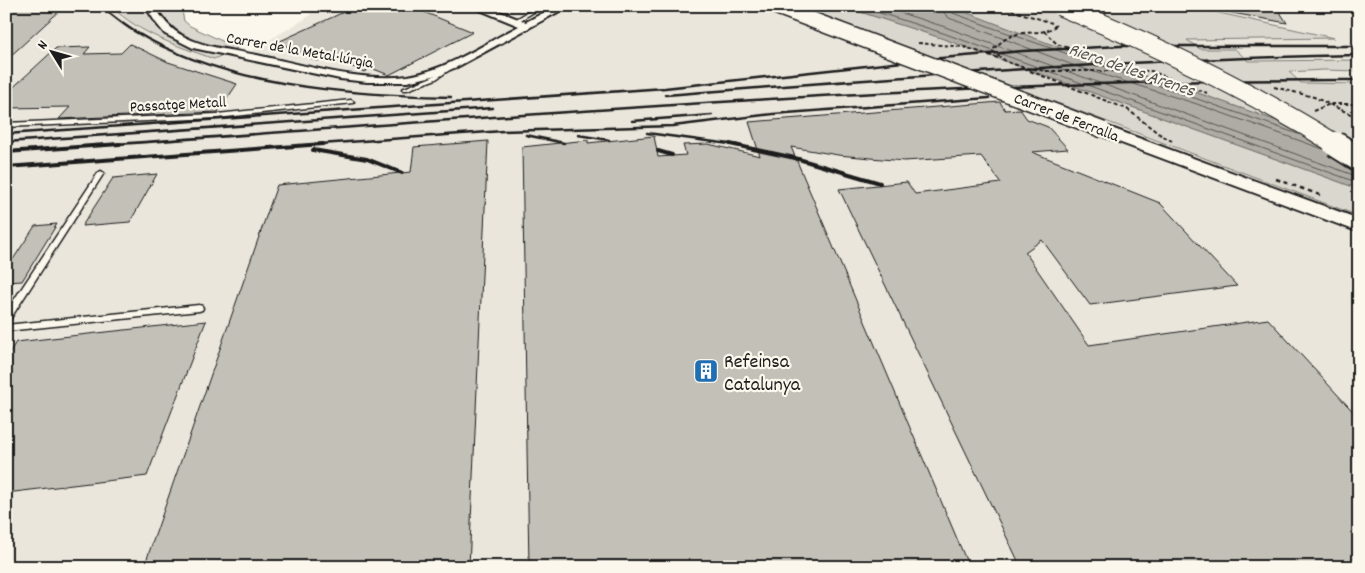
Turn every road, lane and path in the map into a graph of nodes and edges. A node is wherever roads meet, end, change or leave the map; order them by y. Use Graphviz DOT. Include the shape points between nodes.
graph roads {
  1 [pos="150,6"];
  2 [pos="475,6"];
  3 [pos="542,6"];
  4 [pos="564,6"];
  5 [pos="775,6"];
  6 [pos="998,6"];
  7 [pos="1060,6"];
  8 [pos="1086,6"];
  9 [pos="1354,6"];
  10 [pos="1355,15"];
  11 [pos="514,21"];
  12 [pos="528,26"];
  13 [pos="1044,32"];
  14 [pos="917,43"];
  15 [pos="999,58"];
  16 [pos="452,65"];
  17 [pos="1026,69"];
  18 [pos="1137,69"];
  19 [pos="405,89"];
  20 [pos="1212,95"];
  21 [pos="351,102"];
  22 [pos="1330,104"];
  23 [pos="1359,104"];
  24 [pos="1308,114"];
  25 [pos="1359,118"];
  26 [pos="6,125"];
  27 [pos="1179,143"];
  28 [pos="1359,144"];
  29 [pos="1359,159"];
  30 [pos="101,173"];
  31 [pos="1359,226"];
  32 [pos="199,308"];
  33 [pos="6,319"];
  34 [pos="6,328"];
  1 -- 16 [label="street, Carrer de la Metal·lúrgia" via="164,29 186,42 340,76 406,79"];
  2 -- 11 [label="street"];
  3 -- 11 [label="lane"];
  4 -- 12 [label="street, Carrer de la Metal·lúrgia"];
  5 -- 31 [label="street, Carrer de Ferralla, bridge"];
  6 -- 13 [label="path" via="1056,25"];
  7 -- 29 [label="highway, bridge" via="1186,61 1264,102"];
  8 -- 28 [label="highway" via="1253,83"];
  9 -- 10 [label="path" via="1357,9"];
  11 -- 12 [label="street"];
  12 -- 16 [label="street, Carrer de la Metal·lúrgia"];
  13 -- 15 [label="path" via="1025,32 1002,39 992,51"];
  13 -- 18 [label="path" via="1057,44"];
  14 -- 15 [label="path" via="964,47"];
  15 -- 17 [label="path"];
  16 -- 19 [label="lane" via="434,78"];
  17 -- 18 [label="path" via="1092,72"];
  17 -- 27 [label="path" via="1127,109 1158,133"];
  18 -- 20 [label="path" via="1160,73"];
  21 -- 26 [label="lane, Passatge Metall" via="218,116"];
  22 -- 23 [label="path"];
  22 -- 24 [label="path"];
  22 -- 25 [label="path"];
  30 -- 33 [label="lane"];
  32 -- 34 [label="lane"];
}
